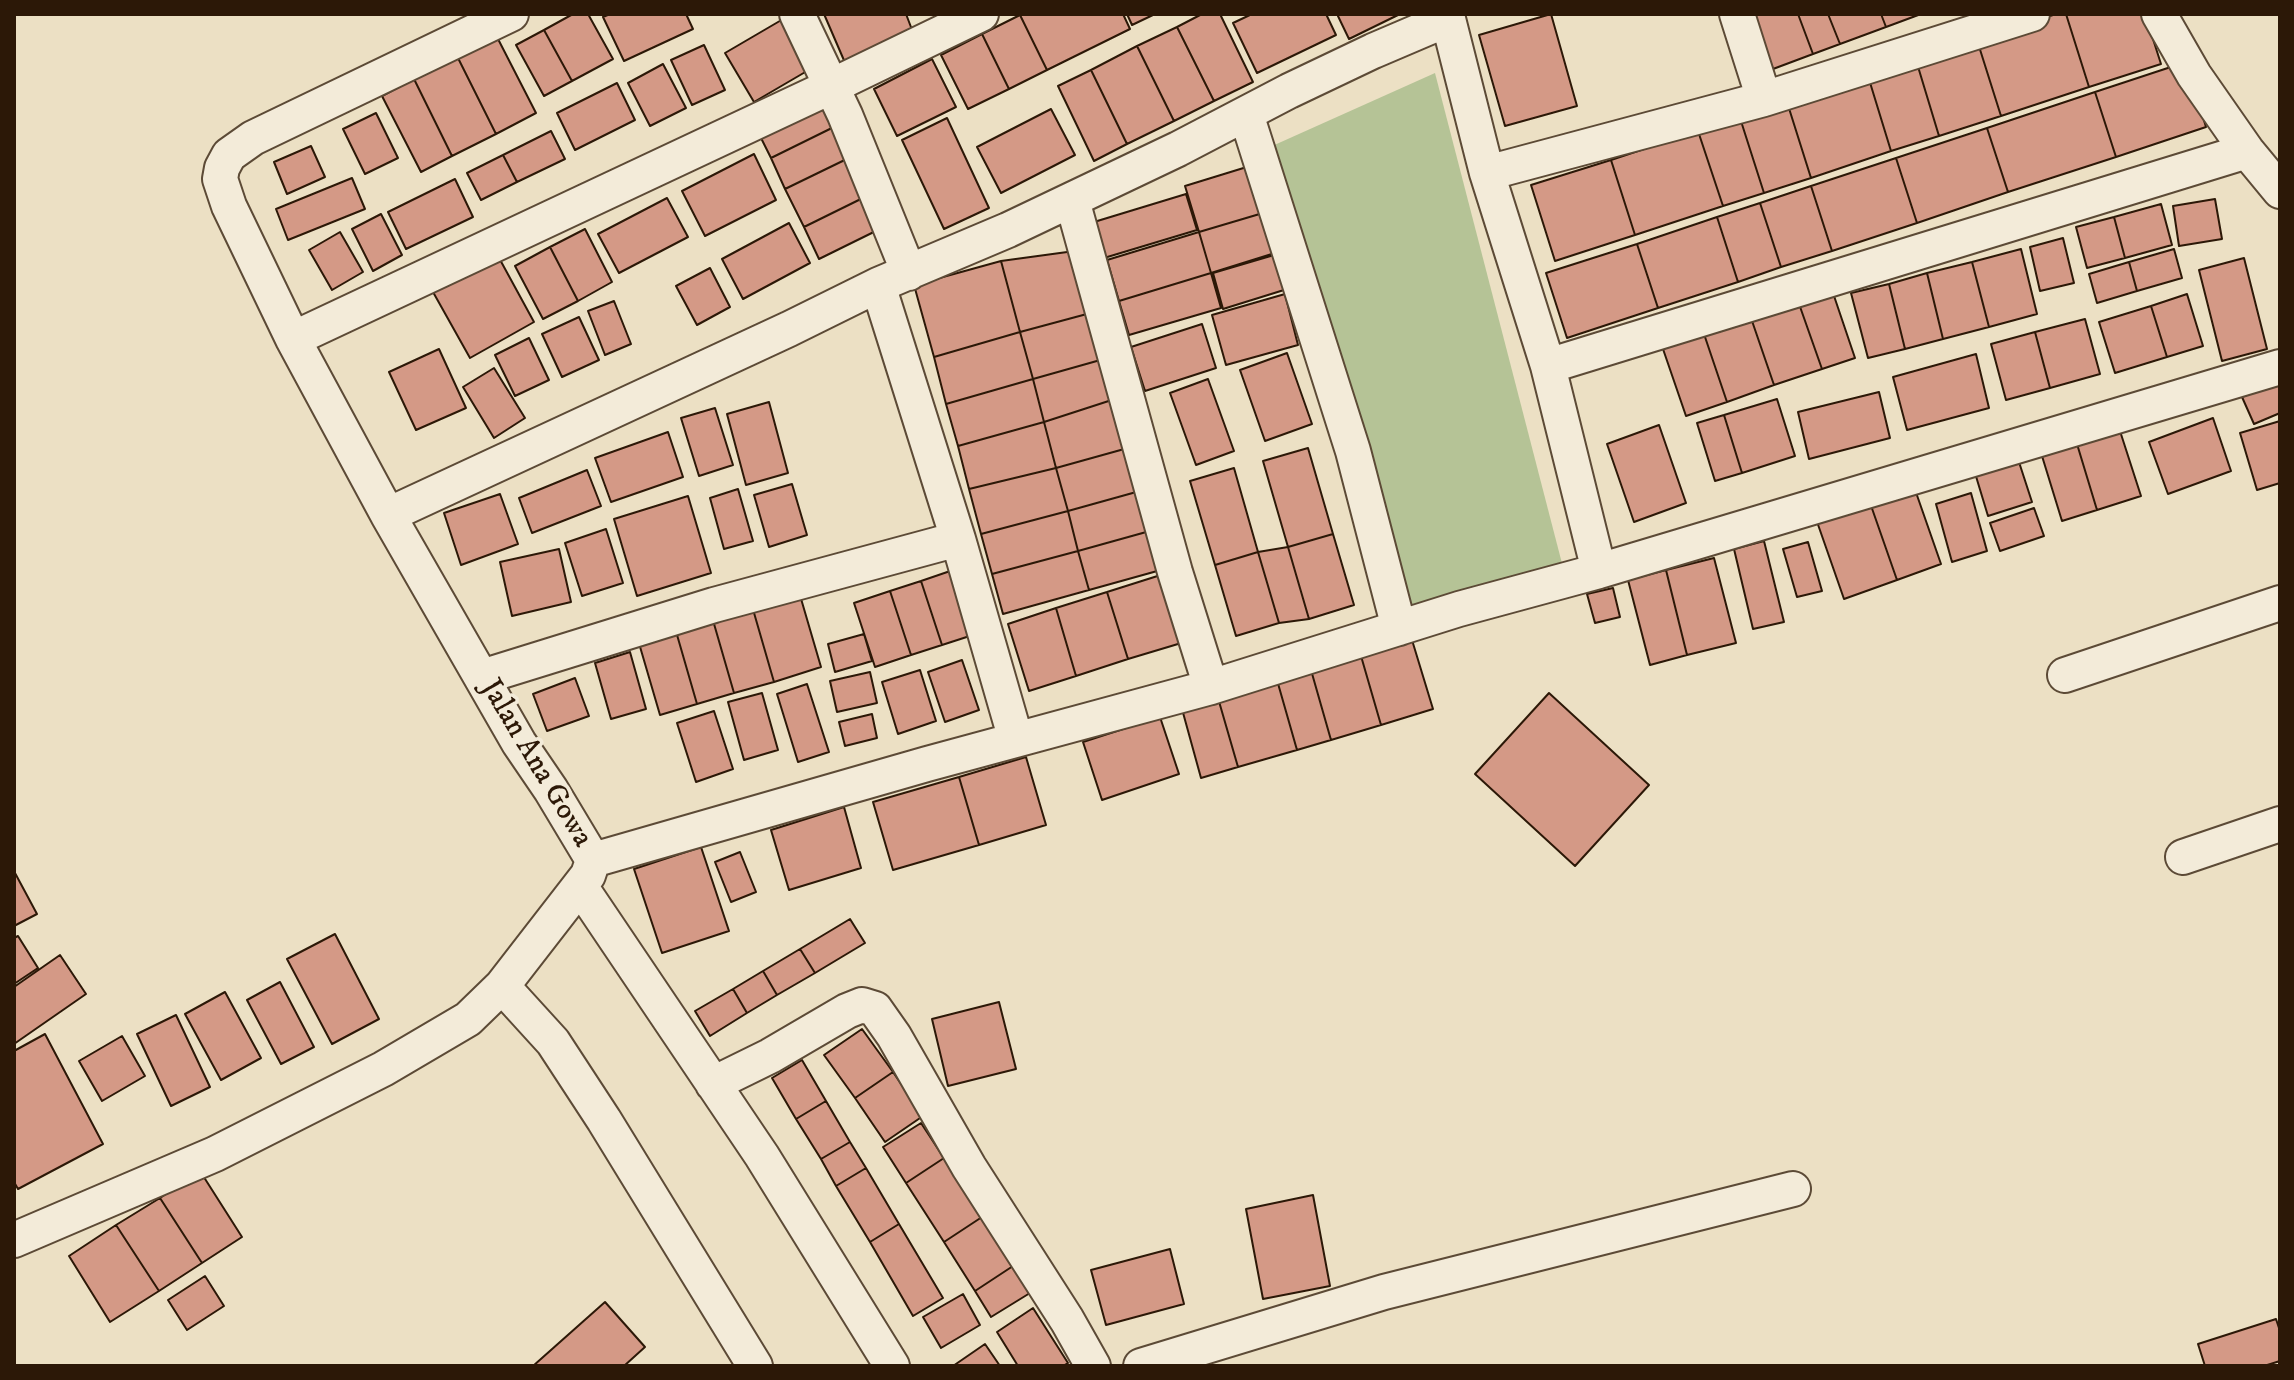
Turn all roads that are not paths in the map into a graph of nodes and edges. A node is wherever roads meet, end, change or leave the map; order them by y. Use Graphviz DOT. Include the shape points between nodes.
graph roads {
  1 [pos="511,14"];
  2 [pos="797,14"];
  3 [pos="981,14"];
  4 [pos="1737,14"];
  5 [pos="2032,14"];
  6 [pos="2159,14"];
  7 [pos="1451,16"];
  8 [pos="832,86"];
  9 [pos="1764,99"];
  10 [pos="1246,114"];
  11 [pos="2247,151"];
  12 [pos="1487,173"];
  13 [pos="2280,191"];
  14 [pos="1072,200"];
  15 [pos="909,273"];
  16 [pos="878,285"];
  17 [pos="293,339"];
  18 [pos="1548,366"];
  19 [pos="2280,367"];
  20 [pos="388,515"];
  21 [pos="958,539"];
  22 [pos="1599,571"];
  23 [pos="2280,603"];
  24 [pos="1399,628"];
  25 [pos="2065,675"];
  26 [pos="482,677"];
  27 [pos="1211,687"];
  28 [pos="1016,740"];
  29 [pos="2280,824"];
  30 [pos="2183,857"];
  31 [pos="586,873"];
  32 [pos="502,986"];
  33 [pos="713,1084"];
  34 [pos="1793,1189"];
  35 [pos="14,1240"];
  36 [pos="755,1366"];
  37 [pos="892,1366"];
  38 [pos="1093,1366"];
  39 [pos="1141,1366"];
  1 -- 17 [label="street, Jalan Ana Gowa" via="253,138 229,155 220,179 229,206"];
  2 -- 8 [label="street"];
  3 -- 8 [label="street"];
  4 -- 9 [label="street"];
  5 -- 9 [label="street"];
  6 -- 11 [label="street"];
  7 -- 10 [label="street"];
  7 -- 12 [label="street"];
  8 -- 15 [label="street"];
  8 -- 17 [label="street"];
  9 -- 12 [label="street"];
  10 -- 14 [label="street"];
  10 -- 24 [label="street" via="1353,451"];
  11 -- 13 [label="street"];
  11 -- 18 [label="street"];
  12 -- 18 [label="street"];
  14 -- 15 [label="street"];
  14 -- 27 [label="street"];
  15 -- 16 [label="street"];
  16 -- 20 [label="street"];
  16 -- 21 [label="street"];
  17 -- 20 [label="street, Jalan Ana Gowa"];
  18 -- 22 [label="street"];
  19 -- 22 [label="street"];
  20 -- 26 [label="street, Jalan Ana Gowa"];
  21 -- 26 [label="street" via="714,605"];
  21 -- 28 [label="street"];
  22 -- 24 [label="street"];
  23 -- 25 [label="street"];
  24 -- 27 [label="street"];
  26 -- 31 [label="street, Jalan Ana Gowa" via="551,790"];
  27 -- 28 [label="street"];
  28 -- 31 [label="street"];
  29 -- 30 [label="street"];
  31 -- 32 [label="street, Jalan Ana Gowa"];
  31 -- 33 [label="street"];
  32 -- 35 [label="street, Jalan Ana Gowa" via="468,1019 383,1069 215,1154"];
  32 -- 36 [label="street" via="553,1042"];
  33 -- 37 [label="street"];
  33 -- 38 [label="street" via="847,1011 862,1005 875,1009"];
  34 -- 39 [label="street" via="1384,1292"];
}
